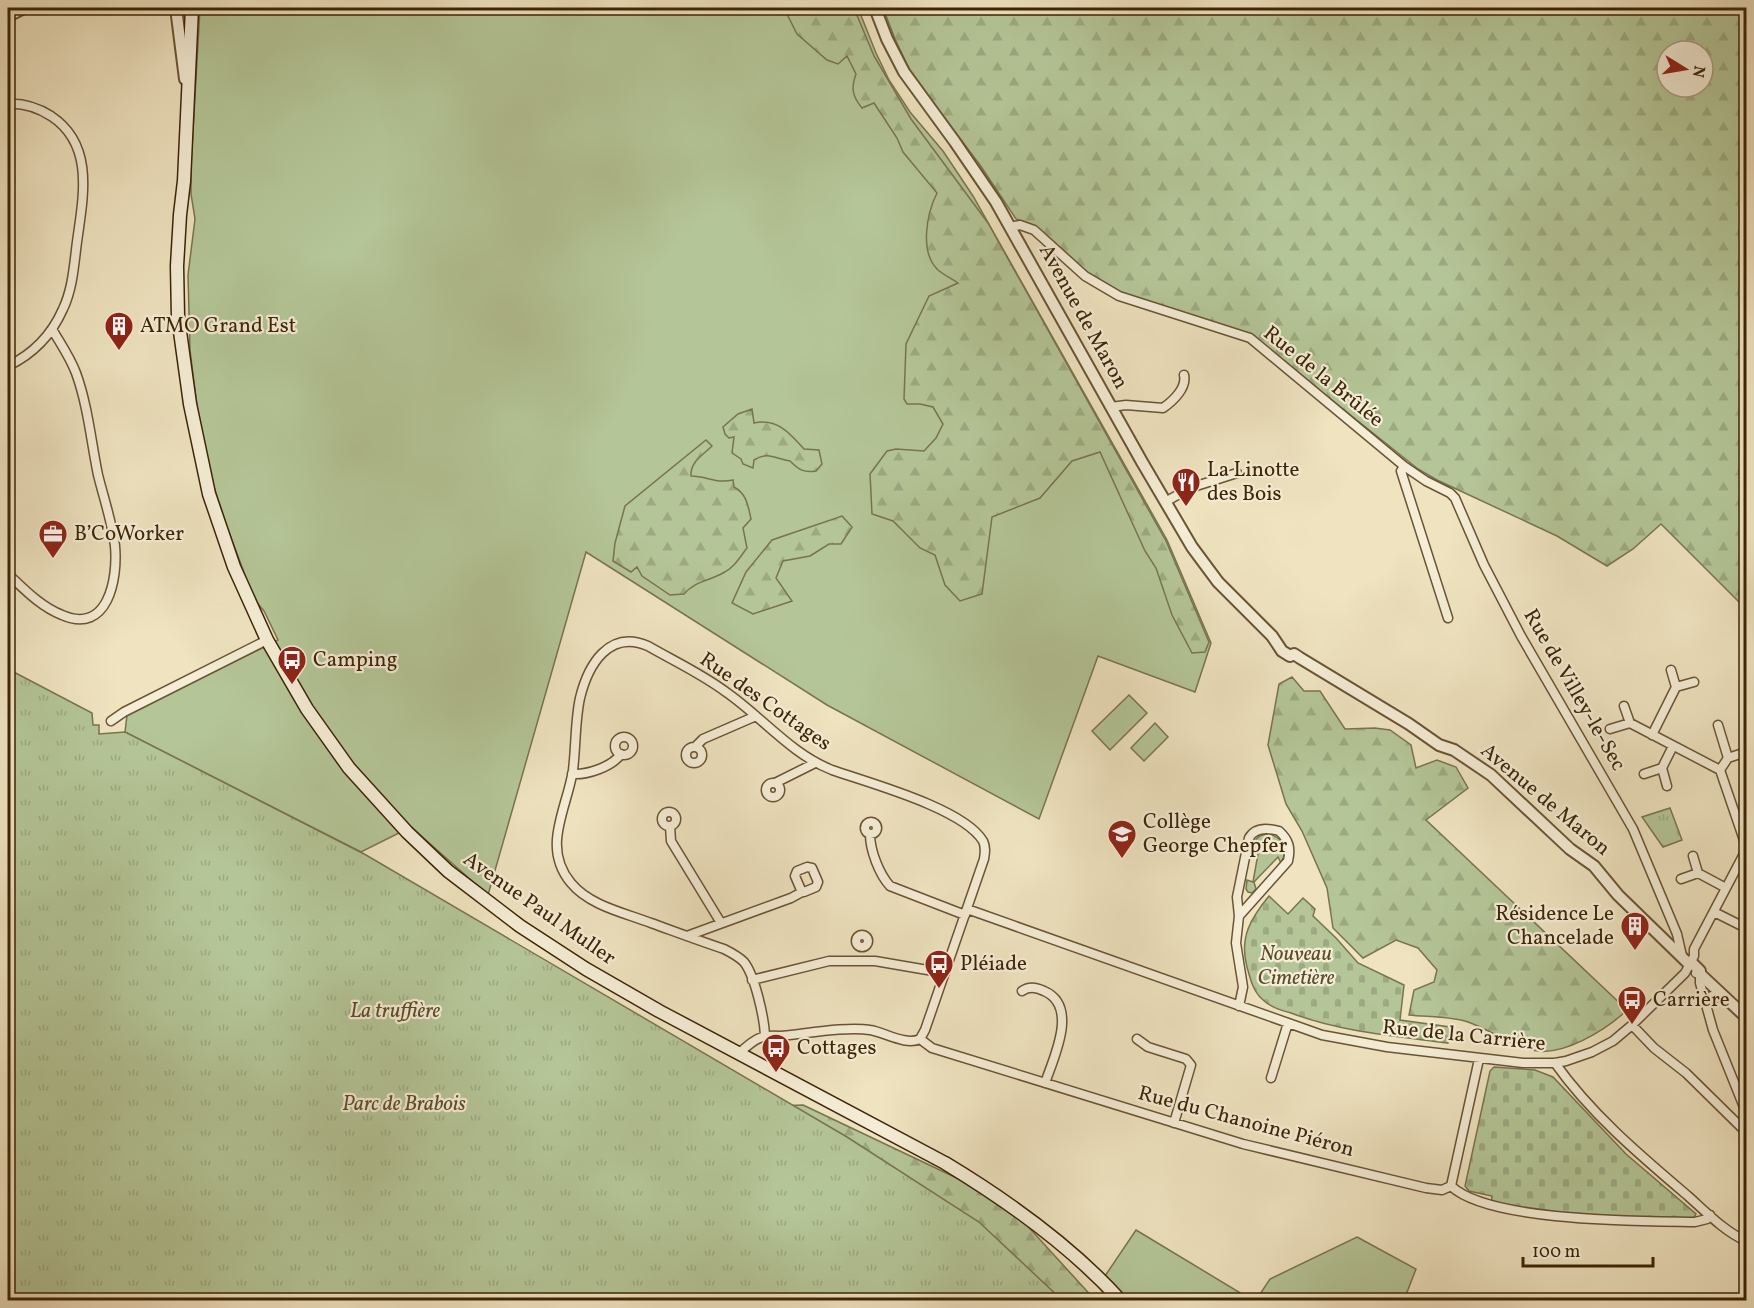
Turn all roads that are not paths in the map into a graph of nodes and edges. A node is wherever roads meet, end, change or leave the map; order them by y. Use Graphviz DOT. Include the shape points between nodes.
graph roads {
  1 [pos="24,8"];
  2 [pos="176,8"];
  3 [pos="192,8"];
  4 [pos="875,8"];
  5 [pos="8,16"];
  6 [pos="8,104"];
  7 [pos="189,104"];
  8 [pos="1010,227"];
  9 [pos="52,329"];
  10 [pos="8,366"];
  11 [pos="1184,375"];
  12 [pos="1111,407"];
  13 [pos="1404,466"];
  14 [pos="1237,473"];
  15 [pos="1165,502"];
  16 [pos="8,574"];
  17 [pos="1448,618"];
  18 [pos="267,640"];
  19 [pos="1671,670"];
  20 [pos="1694,682"];
  21 [pos="1676,687"];
  22 [pos="1624,706"];
  23 [pos="756,716"];
  24 [pos="111,721"];
  25 [pos="1630,723"];
  26 [pos="1718,725"];
  27 [pos="1610,729"];
  28 [pos="1652,735"];
  29 [pos="1673,746"];
  30 [pos="695,747"];
  31 [pos="1746,753"];
  32 [pos="621,754"];
  33 [pos="1728,758"];
  34 [pos="815,763"];
  35 [pos="1662,768"];
  36 [pos="1720,770"];
  37 [pos="572,774"];
  38 [pos="1644,774"];
  39 [pos="775,783"];
  40 [pos="1667,786"];
  41 [pos="670,826"];
  42 [pos="870,834"];
  43 [pos="1746,848"];
  44 [pos="1693,856"];
  45 [pos="1698,873"];
  46 [pos="1681,879"];
  47 [pos="1726,888"];
  48 [pos="802,892"];
  49 [pos="966,912"];
  50 [pos="1714,912"];
  51 [pos="1239,916"];
  52 [pos="721,923"];
  53 [pos="1746,930"];
  54 [pos="687,936"];
  55 [pos="864,947"];
  56 [pos="1685,960"];
  57 [pos="867,961"];
  58 [pos="945,973"];
  59 [pos="1700,974"];
  60 [pos="752,980"];
  61 [pos="1022,991"];
  62 [pos="1722,995"];
  63 [pos="1706,1002"];
  64 [pos="1239,1006"];
  65 [pos="1746,1017"];
  66 [pos="1288,1023"];
  67 [pos="1632,1025"];
  68 [pos="765,1035"];
  69 [pos="920,1039"];
  70 [pos="1137,1039"];
  71 [pos="738,1054"];
  72 [pos="1479,1059"];
  73 [pos="1555,1063"];
  74 [pos="1271,1078"];
  75 [pos="1045,1083"];
  76 [pos="1746,1112"];
  77 [pos="1174,1123"];
  78 [pos="1746,1132"];
  79 [pos="1451,1186"];
  80 [pos="1710,1215"];
  81 [pos="1746,1241"];
  82 [pos="1120,1300"];
  1 -- 5 [label="street"];
  2 -- 7 [label="street"];
  3 -- 7 [label="main road, Avenue Paul Muller"];
  4 -- 8 [label="street, Avenue de Maron" via="910,82"];
  6 -- 9 [label="street" via="37,109 61,124 76,144 83,167 84,187 70,291"];
  7 -- 18 [label="main road, Avenue Paul Muller" via="182,341 189,404 209,494 234,567"];
  8 -- 12 [label="street, Avenue de Maron"];
  8 -- 13 [label="street, Rue de la Brûlée" via="1020,225 1034,230 1085,276 1119,296 1250,338"];
  9 -- 10 [label="street" via="27,356"];
  9 -- 16 [label="street" via="72,363 87,411 115,546 115,580 107,601 98,611 76,620 51,610"];
  11 -- 12 [label="street" via="1183,387 1163,408"];
  12 -- 15 [label="street, Avenue de Maron"];
  13 -- 17 [label="street" via="1401,471"];
  13 -- 56 [label="street, Rue de Villey-le-Sec" via="1455,498 1521,636 1633,829"];
  14 -- 15 [label="street" via="1190,488"];
  15 -- 56 [label="street, Avenue de Maron" via="1218,582 1272,636 1295,650 1294,654 1491,775 1594,866"];
  18 -- 24 [label="street"];
  18 -- 71 [label="main road, Avenue Paul Muller" via="349,768 398,824 448,871 520,926 586,969"];
  19 -- 21 [label="street"];
  20 -- 21 [label="street"];
  21 -- 28 [label="street"];
  22 -- 25 [label="street"];
  23 -- 30 [label="street" via="703,739"];
  23 -- 34 [label="street, Rue des Cottages"];
  23 -- 37 [label="street, Rue des Cottages" via="718,686 648,646 634,641 616,643 599,657 585,681 579,701"];
  25 -- 27 [label="street"];
  25 -- 28 [label="street"];
  26 -- 33 [label="street"];
  28 -- 29 [label="street"];
  29 -- 35 [label="street"];
  29 -- 36 [label="street"];
  31 -- 33 [label="street"];
  32 -- 37 [label="street" via="617,760 584,774"];
  33 -- 36 [label="street"];
  34 -- 39 [label="street"];
  34 -- 49 [label="street, Rue des Cottages" via="935,807 979,836 984,859"];
  35 -- 38 [label="street"];
  35 -- 40 [label="street"];
  36 -- 43 [label="street"];
  37 -- 54 [label="street, Rue des Cottages" via="556,840 566,877 592,900"];
  41 -- 52 [label="street" via="671,841"];
  42 -- 49 [label="street, Rue de la Carrière" via="870,843 890,886"];
  43 -- 47 [label="street"];
  44 -- 45 [label="street"];
  45 -- 46 [label="street"];
  45 -- 47 [label="street"];
  47 -- 50 [label="street"];
  48 -- 52 [label="street"];
  49 -- 58 [label="street, Rue des Cottages"];
  49 -- 64 [label="street, Rue de la Carrière"];
  50 -- 53 [label="street"];
  50 -- 56 [label="street" via="1694,949 1687,949"];
  51 -- 51 [label="street" via="1288,861 1289,844 1279,831 1251,833 1238,897"];
  51 -- 64 [label="street" via="1236,943 1243,992"];
  52 -- 54 [label="street"];
  54 -- 60 [label="street, Rue des Cottages" via="733,953 747,966"];
  55 -- 57 [label="street"];
  56 -- 59 [label="street, Avenue de Maron"];
  56 -- 67 [label="street, Rue de la Carrière" via="1685,973"];
  57 -- 58 [label="street"];
  57 -- 60 [label="street" via="820,962"];
  58 -- 69 [label="street, Rue des Cottages"];
  59 -- 62 [label="street, Avenue de Maron"];
  59 -- 63 [label="street"];
  60 -- 68 [label="street, Rue des Cottages"];
  61 -- 75 [label="street" via="1031,987 1043,990 1062,1010 1063,1026"];
  62 -- 63 [label="street"];
  62 -- 65 [label="street, Avenue de Maron"];
  63 -- 76 [label="street"];
  64 -- 66 [label="street, Rue de la Carrière"];
  66 -- 72 [label="street, Rue de la Carrière" via="1344,1040"];
  66 -- 74 [label="street"];
  67 -- 73 [label="street, Rue de la Carrière" via="1592,1052"];
  67 -- 78 [label="street"];
  68 -- 69 [label="street, Rue du Chanoine Piéron" via="861,1029 908,1041"];
  68 -- 71 [label="street"];
  69 -- 75 [label="street, Rue du Chanoine Piéron" via="932,1048"];
  70 -- 77 [label="street" via="1190,1062"];
  71 -- 82 [label="main road, Avenue Paul Muller" via="978,1183 1041,1228"];
  72 -- 73 [label="street, Rue de la Carrière"];
  72 -- 79 [label="street"];
  73 -- 80 [label="street" via="1618,1134"];
  75 -- 77 [label="street, Rue du Chanoine Piéron"];
  77 -- 79 [label="street, Rue du Chanoine Piéron" via="1426,1188 1442,1190"];
  79 -- 80 [label="street" via="1483,1204 1540,1213 1605,1220 1695,1222"];
  80 -- 81 [label="street"];
}
